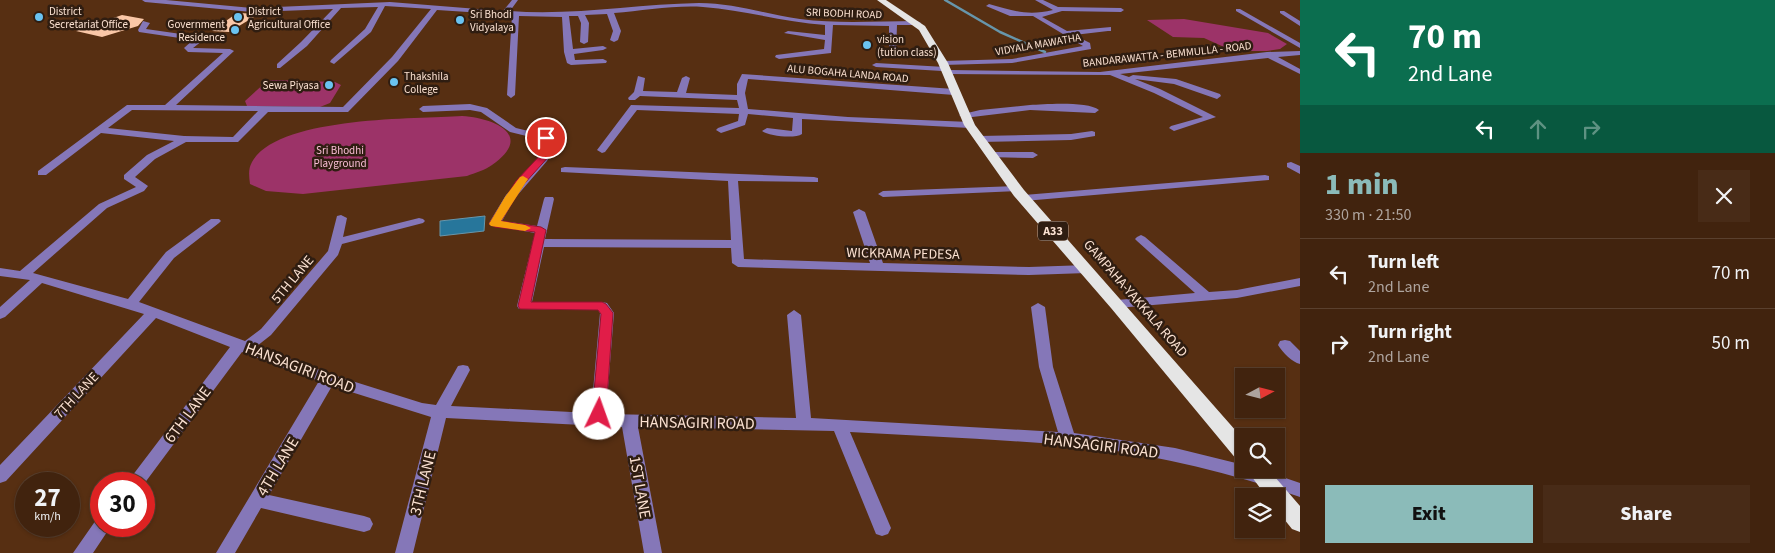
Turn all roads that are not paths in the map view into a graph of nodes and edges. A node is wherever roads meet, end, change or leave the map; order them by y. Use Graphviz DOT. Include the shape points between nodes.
graph roads {
  1 [pos="147,0"];
  2 [pos="308,0"];
  3 [pos="457,0"];
  4 [pos="478,0"];
  5 [pos="515,0"];
  6 [pos="618,0"];
  7 [pos="666,0"];
  8 [pos="881,0"];
  9 [pos="1038,0"];
  10 [pos="243,1"];
  11 [pos="379,2"];
  12 [pos="822,5"];
  13 [pos="339,6"];
  14 [pos="989,6"];
  15 [pos="436,7"];
  16 [pos="232,8"];
  17 [pos="453,8"];
  18 [pos="659,8"];
  19 [pos="295,9"];
  20 [pos="1058,9"];
  21 [pos="1121,10"];
  22 [pos="1238,10"];
  23 [pos="476,11"];
  24 [pos="814,11"];
  25 [pos="606,12"];
  26 [pos="1282,12"];
  27 [pos="859,13"];
  28 [pos="504,14"];
  29 [pos="516,14"];
  30 [pos="581,14"];
  31 [pos="1035,14"];
  32 [pos="565,16"];
  33 [pos="801,22"];
  34 [pos="146,23"];
  35 [pos="829,24"];
  36 [pos="893,24"];
  37 [pos="917,24"];
  38 [pos="1300,24"];
  39 [pos="1108,29"];
  40 [pos="788,33"];
  41 [pos="1067,33"];
  42 [pos="828,38"];
  43 [pos="614,40"];
  44 [pos="584,42"];
  45 [pos="1300,46"];
  46 [pos="603,48"];
  47 [pos="568,52"];
  48 [pos="889,52"];
  49 [pos="1300,53"];
  50 [pos="1267,54"];
  51 [pos="779,57"];
  52 [pos="603,61"];
  53 [pos="334,62"];
  54 [pos="876,65"];
  55 [pos="280,66"];
  56 [pos="945,68"];
  57 [pos="1300,72"];
  58 [pos="1111,73"];
  59 [pos="1121,77"];
  60 [pos="641,78"];
  61 [pos="686,78"];
  62 [pos="954,92"];
  63 [pos="638,93"];
  64 [pos="511,95"];
  65 [pos="680,95"];
  66 [pos="1218,96"];
  67 [pos="741,98"];
  68 [pos="630,102"];
  69 [pos="167,108"];
  70 [pos="423,109"];
  71 [pos="265,110"];
  72 [pos="1096,110"];
  73 [pos="744,111"];
  74 [pos="798,117"];
  75 [pos="832,119"];
  76 [pos="967,120"];
  77 [pos="1174,128"];
  78 [pos="99,130"];
  79 [pos="721,130"];
  80 [pos="834,130"];
  81 [pos="767,131"];
  82 [pos="1092,134"];
  83 [pos="184,139"];
  84 [pos="979,139"];
  85 [pos="602,150"];
  86 [pos="991,155"];
  87 [pos="1033,155"];
  88 [pos="566,170"];
  89 [pos="42,173"];
  90 [pos="733,178"];
  91 [pos="1265,178"];
  92 [pos="814,180"];
  93 [pos="1020,193"];
  94 [pos="882,194"];
  95 [pos="549,199"];
  96 [pos="859,212"];
  97 [pos="341,218"];
  98 [pos="215,221"];
  99 [pos="419,221"];
  100 [pos="540,237"];
  101 [pos="1141,239"];
  102 [pos="336,242"];
  103 [pos="737,244"];
  104 [pos="878,267"];
  105 [pos="1087,269"];
  106 [pos="0,272"];
  107 [pos="23,274"];
  108 [pos="40,278"];
  109 [pos="1300,282"];
  110 [pos="1206,296"];
  111 [pos="131,304"];
  112 [pos="1118,304"];
  113 [pos="1038,307"];
  114 [pos="153,313"];
  115 [pos="0,314"];
  116 [pos="794,315"];
  117 [pos="243,345"];
  118 [pos="1286,345"];
  119 [pos="1300,359"];
  120 [pos="463,370"];
  121 [pos="328,379"];
  122 [pos="440,412"];
  123 [pos="598,420"];
  124 [pos="629,421"];
  125 [pos="804,424"];
  126 [pos="839,426"];
  127 [pos="1068,439"];
  128 [pos="1235,443"];
  129 [pos="1235,468"];
  130 [pos="143,472"];
  131 [pos="0,476"];
  132 [pos="1263,478"];
  133 [pos="1271,478"];
  134 [pos="1300,490"];
  135 [pos="257,500"];
  136 [pos="1300,522"];
  137 [pos="364,524"];
  138 [pos="882,528"];
  139 [pos="94,537"];
  140 [pos="82,553"];
  141 [pos="225,553"];
  142 [pos="404,553"];
  143 [pos="653,553"];
  1 -- 16 [label="street, SRI BODHI ROAD"];
  2 -- 19 [label="street"];
  3 -- 17 [label="street"];
  4 -- 23 [label="street"];
  5 -- 28 [label="street"];
  6 -- 25 [label="street"];
  7 -- 18 [label="street"];
  8 -- 37 [label="highway, GAMPAHA-YAKKALA ROAD / A33"];
  9 -- 20 [label="street"];
  10 -- 16 [label="street"];
  11 -- 13 [label="street, SRI BODHI ROAD"];
  11 -- 15 [label="street, SRI BODHI ROAD"];
  11 -- 53 [label="street" via="368,30"];
  12 -- 24 [label="street"];
  13 -- 19 [label="street, SRI BODHI ROAD"];
  13 -- 55 [label="street"];
  14 -- 31 [label="street" via="1010,14"];
  15 -- 17 [label="street, SRI BODHI ROAD"];
  15 -- 71 [label="street" via="395,59 345,110"];
  16 -- 19 [label="street, SRI BODHI ROAD"];
  17 -- 23 [label="street, SRI BODHI ROAD"];
  18 -- 25 [label="street, SRI BODHI ROAD"];
  18 -- 33 [label="street, SRI BODHI ROAD" via="700,5 731,8"];
  20 -- 21 [label="street"];
  20 -- 31 [label="street"];
  22 -- 45 [label="street"];
  23 -- 28 [label="street, SRI BODHI ROAD"];
  24 -- 27 [label="street"];
  24 -- 33 [label="street"];
  25 -- 30 [label="street, SRI BODHI ROAD"];
  25 -- 43 [label="street" via="617,31"];
  26 -- 38 [label="street"];
  28 -- 29 [label="street, SRI BODHI ROAD"];
  29 -- 32 [label="street, SRI BODHI ROAD"];
  29 -- 64 [label="street"];
  30 -- 32 [label="street, SRI BODHI ROAD"];
  30 -- 44 [label="street" via="585,23"];
  31 -- 41 [label="street, VIDYALA MAWATHA"];
  32 -- 47 [label="street"];
  33 -- 35 [label="street, SRI BODHI ROAD"];
  34 -- 69 [label="street" via="142,30 199,39 188,48 191,50 230,51"];
  35 -- 36 [label="street, SRI BODHI ROAD"];
  35 -- 42 [label="street"];
  36 -- 37 [label="street, SRI BODHI ROAD"];
  36 -- 48 [label="street" via="893,51"];
  37 -- 56 [label="highway, GAMPAHA-YAKKALA ROAD / A33"];
  39 -- 41 [label="street"];
  40 -- 42 [label="street"];
  41 -- 56 [label="street, VIDYALA MAWATHA" via="1088,47"];
  42 -- 51 [label="street" via="828,51"];
  46 -- 47 [label="street"];
  47 -- 52 [label="street" via="570,63"];
  49 -- 50 [label="street, BANDARAWATTA - BEMMULLA - ROAD"];
  50 -- 57 [label="street"];
  50 -- 58 [label="street, BANDARAWATTA - BEMMULLA - ROAD"];
  54 -- 56 [label="street"];
  56 -- 58 [label="street, BANDARAWATTA - BEMMULLA - ROAD" via="1024,74"];
  56 -- 62 [label="highway, GAMPAHA-YAKKALA ROAD / A33"];
  58 -- 59 [label="street"];
  59 -- 66 [label="street" via="1160,78"];
  59 -- 77 [label="street" via="1211,117"];
  60 -- 63 [label="street"];
  61 -- 65 [label="street"];
  62 -- 67 [label="street, ALU BOGAHA LANDA ROAD" via="746,76 742,81"];
  62 -- 76 [label="highway, GAMPAHA-YAKKALA ROAD / A33"];
  63 -- 65 [label="street"];
  63 -- 68 [label="street"];
  65 -- 67 [label="street"];
  67 -- 73 [label="street"];
  69 -- 71 [label="street"];
  69 -- 78 [label="street" via="130,107"];
  70 -- 100 [label="street" via="470,107 484,110 513,130 546,138 551,144 548,152 520,183 495,224"];
  71 -- 83 [label="street" via="235,140"];
  72 -- 76 [label="street" via="1020,108"];
  73 -- 74 [label="street"];
  73 -- 79 [label="street" via="742,123"];
  73 -- 85 [label="street" via="634,107"];
  74 -- 75 [label="street"];
  74 -- 81 [label="street" via="797,134"];
  75 -- 76 [label="street"];
  75 -- 80 [label="street"];
  76 -- 84 [label="highway, GAMPAHA-YAKKALA ROAD / A33"];
  78 -- 83 [label="street"];
  78 -- 89 [label="street"];
  82 -- 84 [label="street"];
  83 -- 107 [label="street" via="151,157 128,177 143,186 140,190 103,206"];
  84 -- 86 [label="highway, GAMPAHA-YAKKALA ROAD / A33"];
  86 -- 87 [label="street"];
  86 -- 93 [label="highway, GAMPAHA-YAKKALA ROAD / A33"];
  88 -- 90 [label="street"];
  90 -- 92 [label="street"];
  90 -- 103 [label="street"];
  91 -- 93 [label="street"];
  93 -- 94 [label="street"];
  93 -- 105 [label="highway, GAMPAHA-YAKKALA ROAD / A33"];
  95 -- 100 [label="street"];
  96 -- 104 [label="street"];
  97 -- 102 [label="street, 5TH LANE"];
  98 -- 111 [label="street" via="170,255"];
  99 -- 102 [label="street"];
  100 -- 103 [label="street"];
  100 -- 123 [label="street" via="524,306 602,306 607,313"];
  101 -- 110 [label="street"];
  102 -- 117 [label="street, 5TH LANE" via="334,252 266,332"];
  103 -- 104 [label="street, WICKRAMA PEDESA" via="738,263"];
  104 -- 105 [label="street, WICKRAMA PEDESA" via="1029,271"];
  105 -- 112 [label="highway, GAMPAHA-YAKKALA ROAD / A33"];
  106 -- 107 [label="street, HANSAGIRI ROAD"];
  107 -- 108 [label="street, HANSAGIRI ROAD"];
  108 -- 111 [label="street, HANSAGIRI ROAD"];
  108 -- 115 [label="street"];
  109 -- 110 [label="street" via="1237,294"];
  110 -- 112 [label="street"];
  111 -- 114 [label="street, HANSAGIRI ROAD"];
  112 -- 128 [label="highway, GAMPAHA-YAKKALA ROAD / A33"];
  113 -- 127 [label="street" via="1046,367"];
  114 -- 117 [label="street, HANSAGIRI ROAD"];
  114 -- 131 [label="street, 7TH LANE"];
  116 -- 125 [label="street"];
  117 -- 121 [label="street, HANSAGIRI ROAD"];
  117 -- 130 [label="street, 6TH LANE"];
  118 -- 119 [label="street"];
  120 -- 122 [label="street, 3TH LANE"];
  121 -- 122 [label="street, HANSAGIRI ROAD"];
  121 -- 135 [label="street, 4TH LANE"];
  122 -- 123 [label="street, HANSAGIRI ROAD"];
  122 -- 142 [label="street, 3TH LANE"];
  123 -- 124 [label="street, HANSAGIRI ROAD"];
  124 -- 125 [label="street, HANSAGIRI ROAD"];
  124 -- 143 [label="street, 1ST LANE"];
  125 -- 126 [label="street, HANSAGIRI ROAD"];
  126 -- 127 [label="street, HANSAGIRI ROAD"];
  126 -- 138 [label="street"];
  127 -- 129 [label="street, HANSAGIRI ROAD" via="1134,447"];
  132 -- 136 [label="highway"];
  133 -- 134 [label="street, HANSAGIRI ROAD"];
  135 -- 137 [label="street"];
  135 -- 141 [label="street, 4TH LANE"];
  139 -- 140 [label="street"];
}
